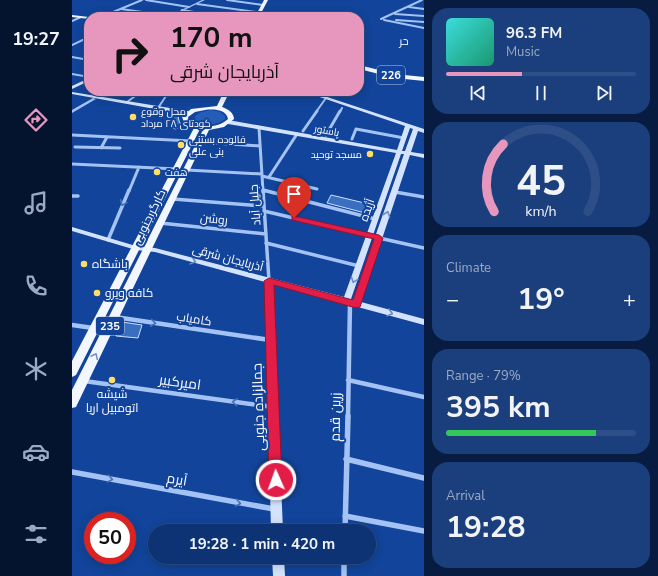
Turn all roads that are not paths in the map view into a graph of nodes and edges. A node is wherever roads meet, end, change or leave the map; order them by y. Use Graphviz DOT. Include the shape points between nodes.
graph roads {
  1 [pos="142,0"];
  2 [pos="146,0"];
  3 [pos="204,0"];
  4 [pos="227,0"];
  5 [pos="266,0"];
  6 [pos="270,0"];
  7 [pos="422,0"];
  8 [pos="240,1"];
  9 [pos="418,1"];
  10 [pos="424,3"];
  11 [pos="196,4"];
  12 [pos="263,5"];
  13 [pos="404,6"];
  14 [pos="189,7"];
  15 [pos="408,7"];
  16 [pos="121,9"];
  17 [pos="424,9"];
  18 [pos="182,10"];
  19 [pos="114,12"];
  20 [pos="142,12"];
  21 [pos="178,12"];
  22 [pos="194,12"];
  23 [pos="243,12"];
  24 [pos="261,12"];
  25 [pos="262,12"];
  26 [pos="390,13"];
  27 [pos="395,14"];
  28 [pos="72,16"];
  29 [pos="424,16"];
  30 [pos="81,17"];
  31 [pos="84,17"];
  32 [pos="381,19"];
  33 [pos="72,21"];
  34 [pos="424,22"];
  35 [pos="424,28"];
  36 [pos="84,39"];
  37 [pos="72,44"];
  38 [pos="72,57"];
  39 [pos="84,59"];
  40 [pos="364,65"];
  41 [pos="364,68"];
  42 [pos="72,74"];
  43 [pos="424,76"];
  44 [pos="84,77"];
  45 [pos="424,80"];
  46 [pos="84,81"];
  47 [pos="72,88"];
  48 [pos="72,94"];
  49 [pos="135,96"];
  50 [pos="166,96"];
  51 [pos="219,96"];
  52 [pos="223,96"];
  53 [pos="320,96"];
  54 [pos="96,98"];
  55 [pos="326,98"];
  56 [pos="127,102"];
  57 [pos="158,108"];
  58 [pos="215,108"];
  59 [pos="342,108"];
  60 [pos="72,112"];
  61 [pos="187,114"];
  62 [pos="313,117"];
  63 [pos="317,118"];
  64 [pos="229,120"];
  65 [pos="408,126"];
  66 [pos="198,127"];
  67 [pos="207,128"];
  68 [pos="259,128"];
  69 [pos="416,128"];
  70 [pos="303,131"];
  71 [pos="424,131"];
  72 [pos="296,134"];
  73 [pos="72,135"];
  74 [pos="316,135"];
  75 [pos="326,135"];
  76 [pos="107,137"];
  77 [pos="404,138"];
  78 [pos="352,139"];
  79 [pos="191,141"];
  80 [pos="200,142"];
  81 [pos="260,146"];
  82 [pos="75,147"];
  83 [pos="101,148"];
  84 [pos="120,148"];
  85 [pos="388,148"];
  86 [pos="400,149"];
  87 [pos="408,151"];
  88 [pos="424,152"];
  89 [pos="424,156"];
  90 [pos="72,164"];
  91 [pos="139,167"];
  92 [pos="177,169"];
  93 [pos="187,170"];
  94 [pos="262,175"];
  95 [pos="269,177"];
  96 [pos="317,189"];
  97 [pos="263,190"];
  98 [pos="395,192"];
  99 [pos="72,196"];
  100 [pos="78,196"];
  101 [pos="424,197"];
  102 [pos="173,198"];
  103 [pos="264,208"];
  104 [pos="376,219"];
  105 [pos="160,223"];
  106 [pos="72,229"];
  107 [pos="266,234"];
  108 [pos="370,236"];
  109 [pos="379,238"];
  110 [pos="108,240"];
  111 [pos="266,243"];
  112 [pos="136,248"];
  113 [pos="424,248"];
  114 [pos="148,249"];
  115 [pos="359,266"];
  116 [pos="269,281"];
  117 [pos="351,303"];
  118 [pos="114,317"];
  119 [pos="424,322"];
  120 [pos="72,325"];
  121 [pos="95,328"];
  122 [pos="271,340"];
  123 [pos="72,372"];
  124 [pos="348,380"];
  125 [pos="83,381"];
  126 [pos="424,397"];
  127 [pos="72,403"];
  128 [pos="273,407"];
  129 [pos="346,459"];
  130 [pos="72,472"];
  131 [pos="424,478"];
  132 [pos="277,510"];
  133 [pos="345,516"];
  134 [pos="278,524"];
  135 [pos="345,524"];
  136 [pos="424,530"];
  137 [pos="278,564"];
  138 [pos="344,564"];
  139 [pos="279,576"];
  140 [pos="344,576"];
  1 -- 16 [label="street"];
  2 -- 14 [label="street"];
  3 -- 11 [label="street"];
  4 -- 8 [label="street"];
  5 -- 12 [label="main road"];
  6 -- 25 [label="main road"];
  7 -- 9 [label="street"];
  8 -- 12 [label="street"];
  9 -- 10 [label="street"];
  9 -- 13 [label="street"];
  9 -- 15 [label="street"];
  11 -- 14 [label="street"];
  11 -- 23 [label="street"];
  12 -- 24 [label="main road"];
  13 -- 15 [label="street"];
  13 -- 26 [label="street"];
  14 -- 18 [label="street"];
  15 -- 17 [label="street"];
  15 -- 27 [label="street"];
  16 -- 19 [label="street"];
  16 -- 20 [label="street"];
  18 -- 21 [label="street"];
  18 -- 22 [label="street"];
  26 -- 27 [label="street"];
  26 -- 32 [label="street"];
  27 -- 29 [label="street"];
  27 -- 32 [label="street"];
  28 -- 30 [label="main road"];
  30 -- 31 [label="main road"];
  30 -- 33 [label="street"];
  32 -- 34 [label="street"];
  32 -- 35 [label="street"];
  36 -- 37 [label="street"];
  38 -- 39 [label="street"];
  40 -- 43 [label="main road, 226" via="398,74"];
  41 -- 45 [label="main road, 226"];
  42 -- 44 [label="street"];
  46 -- 47 [label="main road"];
  48 -- 54 [label="main road"];
  49 -- 56 [label="street"];
  50 -- 57 [label="street"];
  51 -- 58 [label="main road"];
  52 -- 58 [label="main road"];
  53 -- 55 [label="main road"];
  54 -- 56 [label="main road"];
  54 -- 60 [label="street"];
  54 -- 61 [label="main road"];
  55 -- 62 [label="street"];
  55 -- 65 [label="main road"];
  56 -- 57 [label="main road"];
  57 -- 61 [label="main road"];
  58 -- 61 [label="main road" via="199,108"];
  58 -- 64 [label="main road" via="229,113"];
  59 -- 75 [label="street"];
  61 -- 66 [label="main road" via="187,123"];
  62 -- 63 [label="street"];
  62 -- 70 [label="street"];
  64 -- 67 [label="main road" via="221,126"];
  64 -- 68 [label="main road, پاستور"];
  64 -- 70 [label="main road, پاستور"];
  65 -- 69 [label="main road"];
  65 -- 77 [label="main road, آژیده"];
  66 -- 67 [label="main road"];
  66 -- 79 [label="main road, کارگر جنوبی / 235"];
  67 -- 80 [label="main road, کارگر جنوبی / 235"];
  68 -- 72 [label="main road, پاستور"];
  68 -- 81 [label="street, جلیل آباد"];
  69 -- 71 [label="main road"];
  69 -- 87 [label="main road, آژیده"];
  70 -- 74 [label="main road, پاستور"];
  72 -- 74 [label="main road, پاستور"];
  72 -- 95 [label="street"];
  73 -- 76 [label="street"];
  74 -- 75 [label="main road, پاستور"];
  74 -- 85 [label="main road, پاستور"];
  75 -- 78 [label="main road, پاستور"];
  76 -- 79 [label="street"];
  76 -- 83 [label="street"];
  77 -- 78 [label="street" via="356,129"];
  77 -- 86 [label="main road, آژیده"];
  78 -- 85 [label="main road, پاستور"];
  79 -- 92 [label="main road, کارگر جنوبی / 235"];
  80 -- 81 [label="street"];
  80 -- 93 [label="main road, کارگر جنوبی / 235"];
  81 -- 94 [label="street, جلیل آباد"];
  82 -- 83 [label="street"];
  83 -- 84 [label="street"];
  85 -- 86 [label="main road, پاستور"];
  86 -- 87 [label="main road, پاستور"];
  86 -- 104 [label="main road, آژیده"];
  87 -- 88 [label="main road, پاستور"];
  87 -- 89 [label="main road, پاستور"];
  87 -- 98 [label="main road, آژیده"];
  90 -- 91 [label="street"];
  91 -- 92 [label="street"];
  91 -- 110 [label="street, one-way"];
  92 -- 112 [label="main road, کارگر جنوبی / 235"];
  93 -- 94 [label="street"];
  93 -- 102 [label="main road, کارگر جنوبی / 235"];
  94 -- 95 [label="street"];
  94 -- 97 [label="street, جلیل آباد"];
  95 -- 96 [label="street"];
  97 -- 103 [label="street, جلیل آباد"];
  97 -- 104 [label="street"];
  98 -- 101 [label="street"];
  109 -- 98 [label="main road, آژیده, one-way"];
  99 -- 100 [label="street"];
  102 -- 103 [label="street"];
  102 -- 105 [label="main road, کارگر جنوبی / 235"];
  103 -- 107 [label="street, جلیل آباد"];
  103 -- 108 [label="street"];
  104 -- 108 [label="main road, آژیده"];
  105 -- 107 [label="street, روشن"];
  105 -- 114 [label="main road, کارگر جنوبی / 235"];
  106 -- 110 [label="main road, آذربایجان شرقی"];
  107 -- 111 [label="street, جلیل آباد"];
  108 -- 109 [label="street"];
  108 -- 115 [label="main road, آژیده"];
  109 -- 113 [label="street"];
  109 -- 117 [label="main road, آژیده"];
  110 -- 112 [label="main road, آذربایجان شرقی"];
  111 -- 115 [label="street"];
  111 -- 116 [label="street, جلیل آباد"];
  112 -- 114 [label="main road, آذربایجان شرقی"];
  112 -- 121 [label="main road, کارگر جنوبی / 235"];
  114 -- 116 [label="main road, آذربایجان شرقی, one-way"];
  114 -- 118 [label="main road, کارگر جنوبی / 235"];
  115 -- 117 [label="main road, آژیده, one-way"];
  116 -- 117 [label="main road, آذربایجان شرقی"];
  116 -- 122 [label="main road, جمالزاده جنوبی"];
  117 -- 119 [label="main road, آذربایجان شرقی, one-way"];
  117 -- 124 [label="street, زرین قدم"];
  118 -- 122 [label="street, کامیاب, one-way"];
  125 -- 118 [label="main road, کارگر جنوبی / 235, one-way"];
  120 -- 121 [label="street"];
  121 -- 123 [label="main road, کارگر جنوبی / 235"];
  122 -- 128 [label="main road, جمالزاده جنوبی"];
  124 -- 126 [label="street"];
  124 -- 129 [label="street, زرین قدم"];
  125 -- 127 [label="main road, کارگر جنوبی / 235"];
  128 -- 125 [label="street, امیرکبیر, one-way"];
  128 -- 132 [label="main road, جمالزاده جنوبی"];
  129 -- 131 [label="street"];
  129 -- 133 [label="street, زرین قدم"];
  130 -- 132 [label="street, آیرم, one-way"];
  132 -- 134 [label="main road, جمالزاده جنوبی"];
  133 -- 135 [label="street, زرین قدم"];
  133 -- 136 [label="street"];
  137 -- 139 [label="main road"];
  138 -- 140 [label="street"];
}
